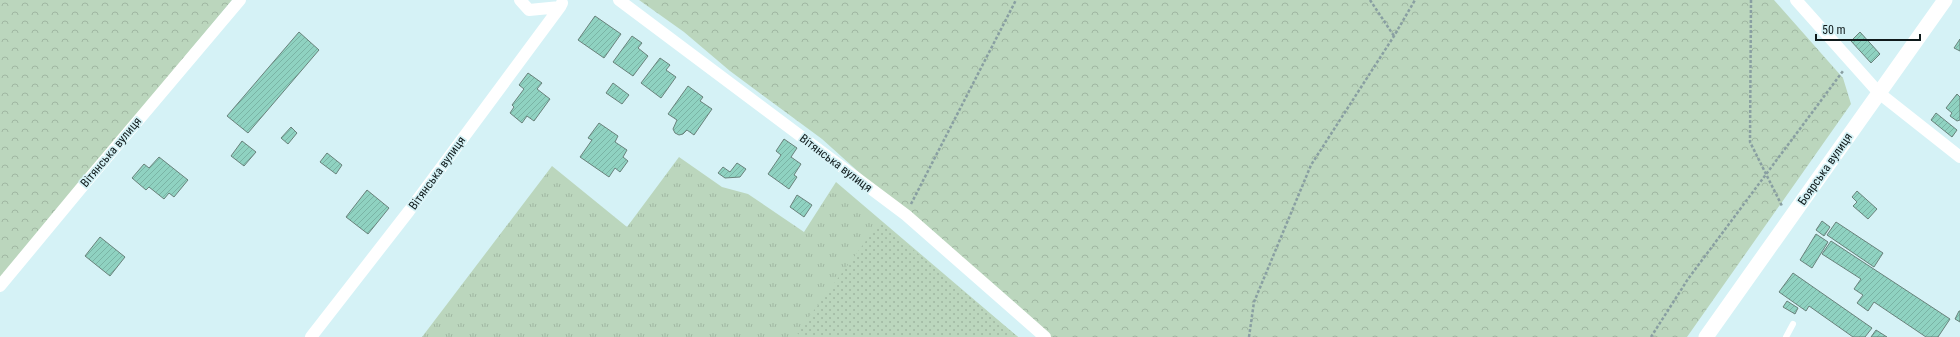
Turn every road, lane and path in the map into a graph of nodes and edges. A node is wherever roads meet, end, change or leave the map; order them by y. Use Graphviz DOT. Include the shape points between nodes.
graph roads {
  1 [pos="240,0"];
  2 [pos="520,0"];
  3 [pos="619,0"];
  4 [pos="1016,0"];
  5 [pos="1370,0"];
  6 [pos="1414,0"];
  7 [pos="1751,0"];
  8 [pos="1796,0"];
  9 [pos="1945,0"];
  10 [pos="562,3"];
  11 [pos="1394,36"];
  12 [pos="1850,61"];
  13 [pos="1879,92"];
  14 [pos="1960,157"];
  15 [pos="1766,174"];
  16 [pos="906,216"];
  17 [pos="1789,220"];
  18 [pos="0,286"];
  19 [pos="1793,324"];
  20 [pos="311,337"];
  21 [pos="1044,337"];
  22 [pos="1249,337"];
  23 [pos="1652,337"];
  24 [pos="1706,337"];
  25 [pos="1786,337"];
  1 -- 18 [label="street, Вітянська вулиця"];
  2 -- 10 [label="street, Вітянська вулиця" via="529,10"];
  3 -- 16 [label="street, Вітянська вулиця"];
  4 -- 16 [label="path"];
  5 -- 11 [label="path"];
  6 -- 11 [label="path"];
  7 -- 15 [label="path" via="1750,142"];
  8 -- 12 [label="street"];
  9 -- 13 [label="street, Боярська вулиця"];
  10 -- 20 [label="street, Вітянська вулиця"];
  11 -- 22 [label="path" via="1311,165 1254,302"];
  12 -- 13 [label="street"];
  12 -- 15 [label="path"];
  13 -- 14 [label="street"];
  13 -- 17 [label="street, Боярська вулиця"];
  15 -- 17 [label="path"];
  15 -- 23 [label="path" via="1688,279"];
  16 -- 21 [label="street, Вітянська вулиця"];
  17 -- 24 [label="street, Боярська вулиця"];
  19 -- 25 [label="lane"];
}
